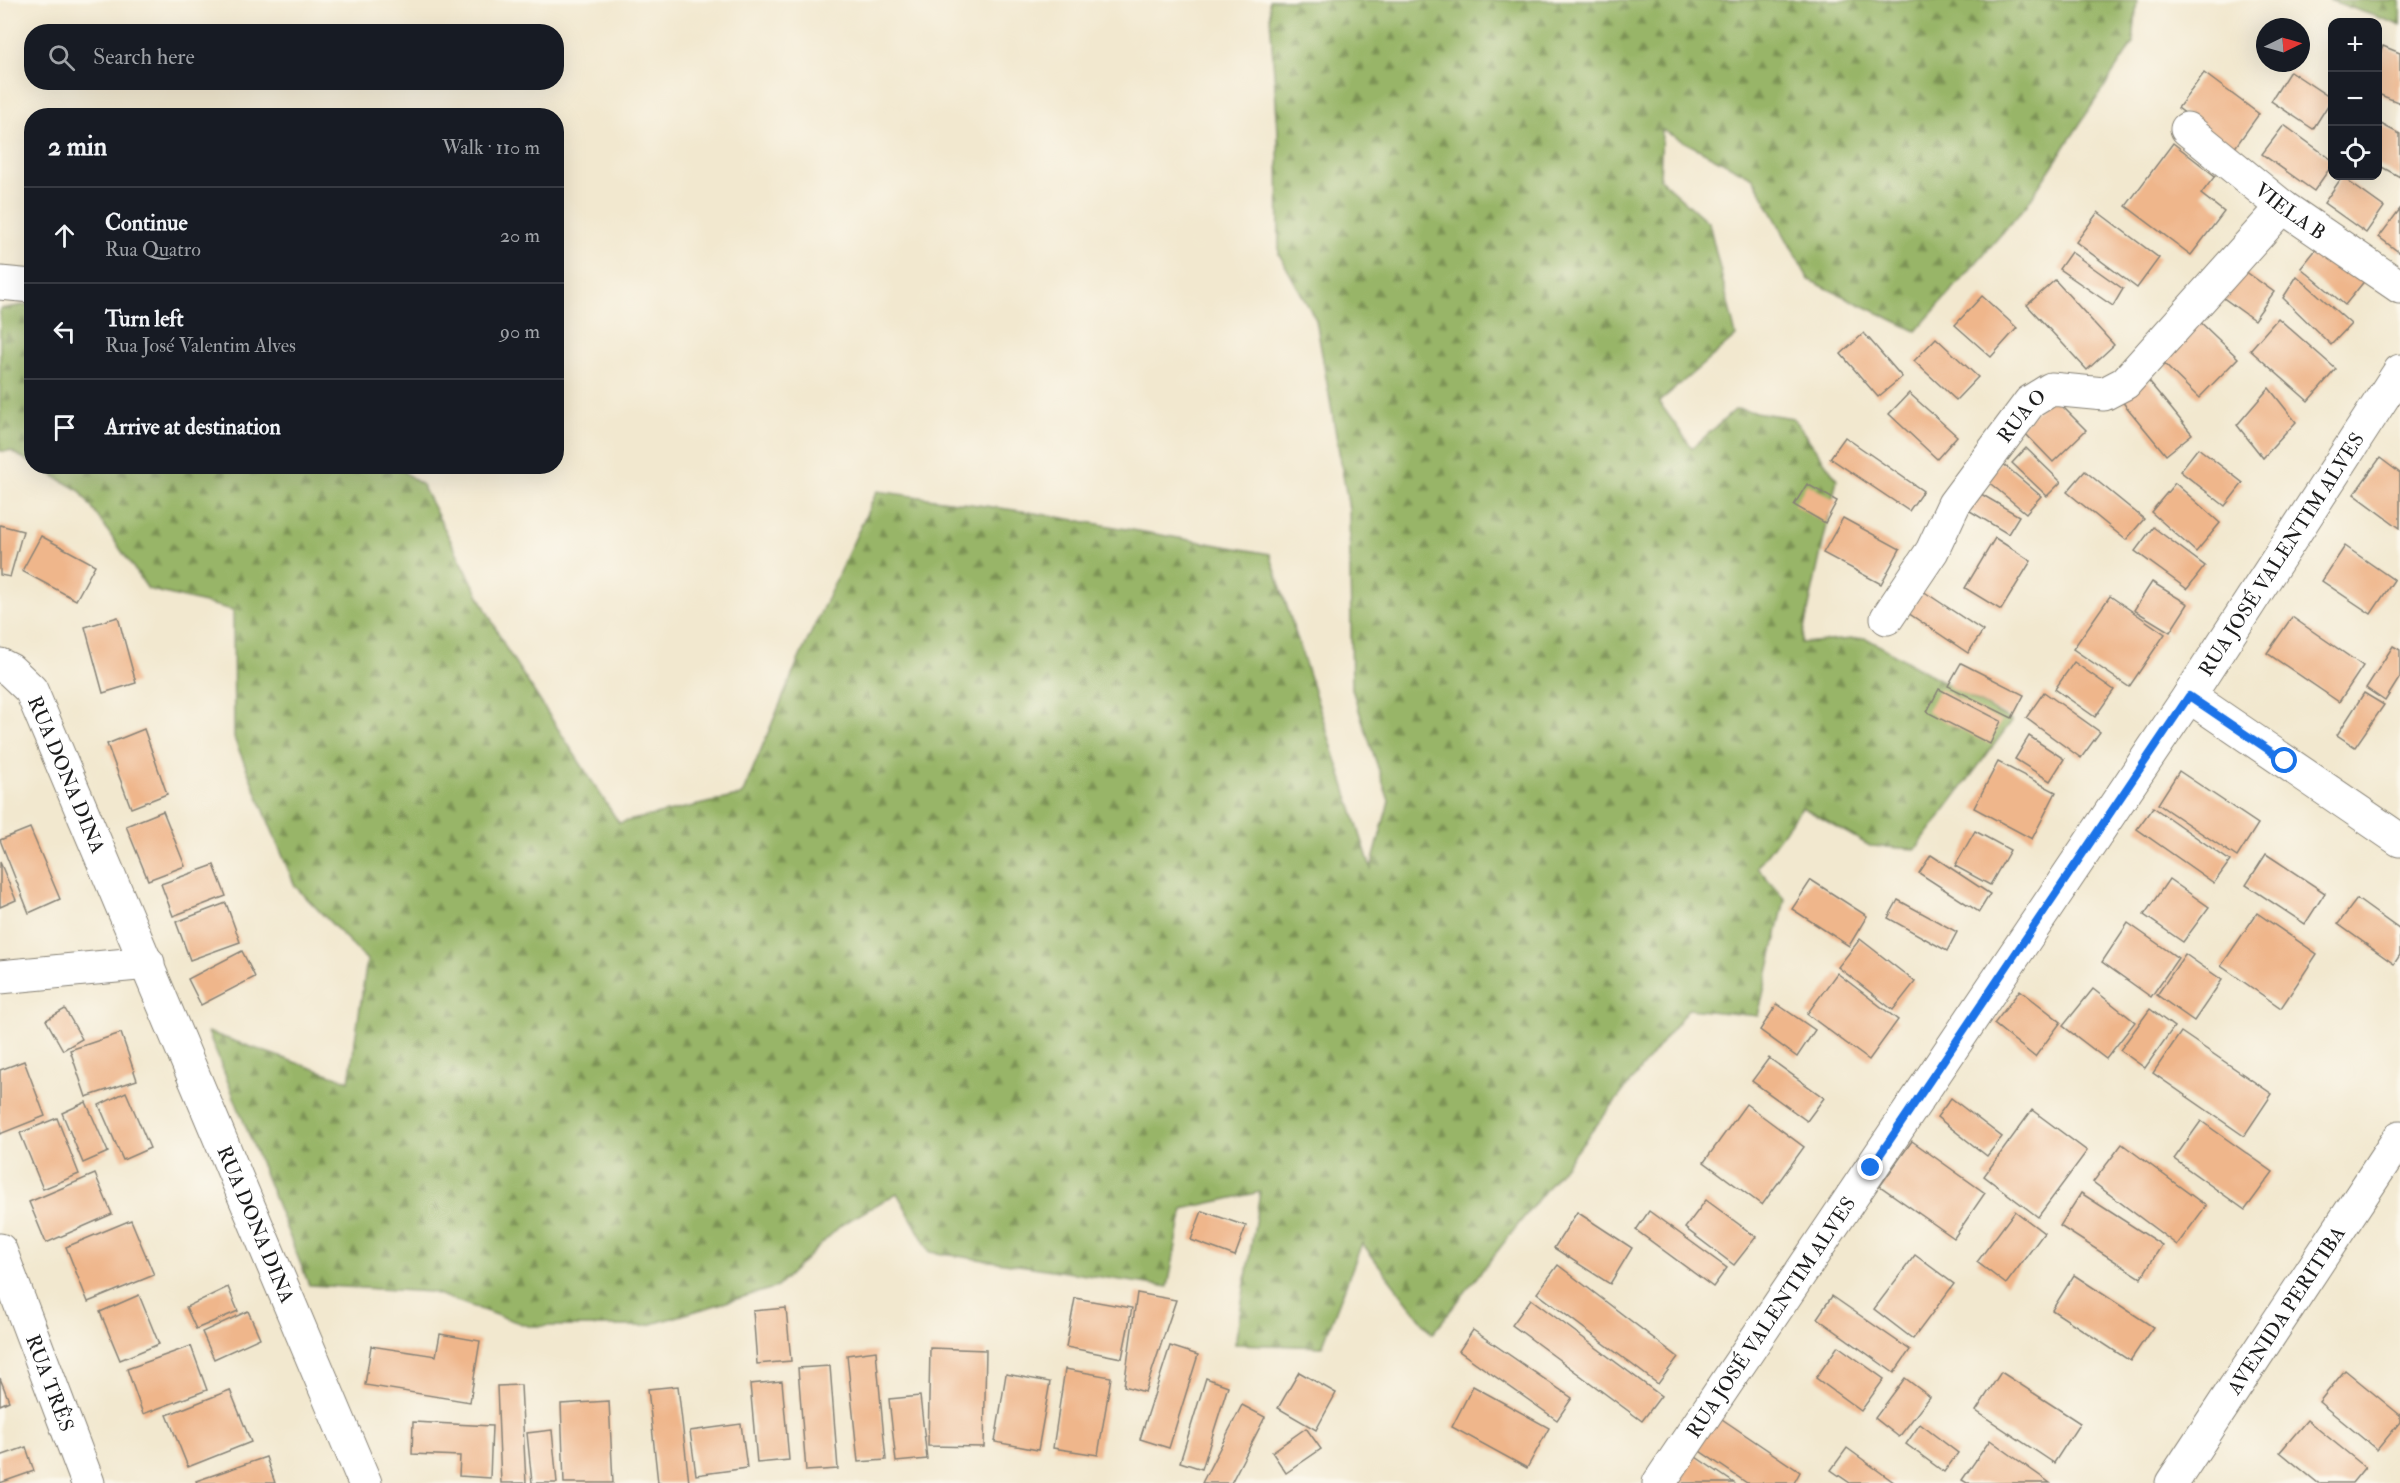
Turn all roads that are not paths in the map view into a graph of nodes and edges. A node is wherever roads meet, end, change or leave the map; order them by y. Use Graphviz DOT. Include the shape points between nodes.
graph roads {
  1 [pos="2187,129"];
  2 [pos="2283,207"];
  3 [pos="0,284"];
  4 [pos="24,286"];
  5 [pos="2400,287"];
  6 [pos="2400,371"];
  7 [pos="1887,618"];
  8 [pos="0,665"];
  9 [pos="2189,696"];
  10 [pos="2400,840"];
  11 [pos="148,963"];
  12 [pos="0,977"];
  13 [pos="2400,1137"];
  14 [pos="0,1250"];
  15 [pos="88,1483"];
  16 [pos="365,1483"];
  17 [pos="1659,1483"];
  18 [pos="2172,1483"];
  1 -- 2 [label="street, VIELA B"];
  2 -- 5 [label="street, VIELA B"];
  2 -- 7 [label="street, RUA O" via="2124,383 2103,394 2051,389 2030,402 1954,504 1932,551"];
  3 -- 4 [label="street"];
  6 -- 9 [label="street, RUA JOSÉ VALENTIM ALVES"];
  8 -- 11 [label="street, RUA DONA DINA" via="31,690"];
  9 -- 10 [label="street"];
  9 -- 17 [label="street, RUA JOSÉ VALENTIM ALVES"];
  11 -- 12 [label="street"];
  11 -- 16 [label="street, RUA DONA DINA"];
  13 -- 18 [label="street, AVENIDA PERITIBA"];
  14 -- 15 [label="street, RUA TRÊS"];
}
